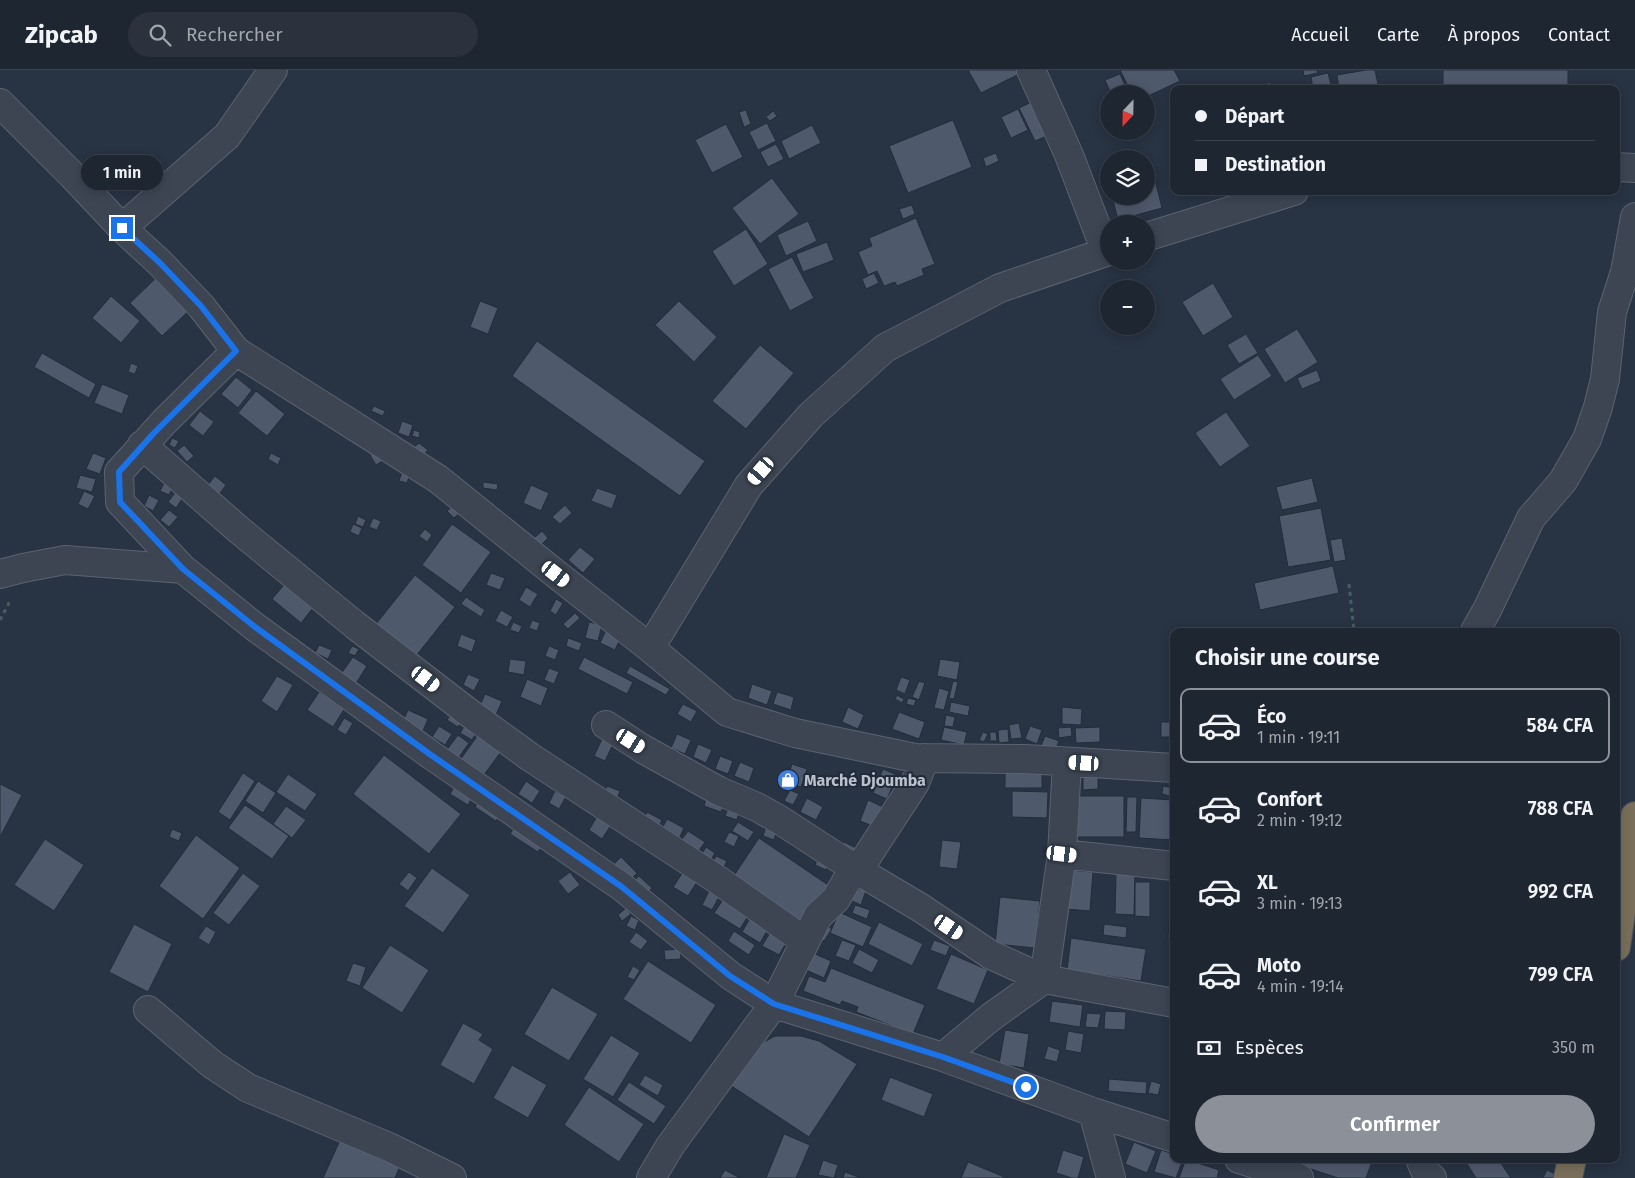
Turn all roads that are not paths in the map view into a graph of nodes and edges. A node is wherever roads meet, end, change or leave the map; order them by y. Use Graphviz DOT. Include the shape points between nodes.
graph roads {
  1 [pos="273,70"];
  2 [pos="1031,70"];
  3 [pos="0,103"];
  4 [pos="1620,167"];
  5 [pos="1635,168"];
  6 [pos="1281,195"];
  7 [pos="1635,217"];
  8 [pos="122,228"];
  9 [pos="1100,234"];
  10 [pos="1155,234"];
  11 [pos="1100,254"];
  12 [pos="236,351"];
  13 [pos="142,445"];
  14 [pos="183,569"];
  15 [pos="0,574"];
  16 [pos="1477,628"];
  17 [pos="650,648"];
  18 [pos="606,725"];
  19 [pos="925,758"];
  20 [pos="1067,762"];
  21 [pos="1170,768"];
  22 [pos="1635,816"];
  23 [pos="1062,854"];
  24 [pos="1170,866"];
  25 [pos="857,870"];
  26 [pos="1620,919"];
  27 [pos="804,941"];
  28 [pos="1044,980"];
  29 [pos="1170,1002"];
  30 [pos="774,1004"];
  31 [pos="148,1010"];
  32 [pos="943,1057"];
  33 [pos="1093,1112"];
  34 [pos="1170,1137"];
  35 [pos="1252,1163"];
  36 [pos="1422,1163"];
  37 [pos="1571,1163"];
  38 [pos="452,1178"];
  39 [pos="651,1178"];
  40 [pos="1112,1178"];
  41 [pos="1299,1178"];
  42 [pos="1432,1178"];
  43 [pos="1568,1178"];
  1 -- 8 [label="street" via="227,136"];
  2 -- 9 [label="street"];
  3 -- 8 [label="street"];
  4 -- 5 [label="street"];
  6 -- 10 [label="street"];
  7 -- 16 [label="street" via="1625,272 1612,312 1605,379 1587,439 1563,481 1531,518"];
  8 -- 12 [label="street" via="194,299"];
  11 -- 17 [label="street" via="1000,288 885,348 811,415 749,485"];
  12 -- 13 [label="street"];
  12 -- 17 [label="street" via="438,479"];
  13 -- 14 [label="street" via="119,472 120,502"];
  13 -- 27 [label="street" via="246,536 468,712"];
  14 -- 15 [label="street" via="65,560"];
  14 -- 30 [label="street" via="255,627 383,720 622,887 730,976"];
  17 -- 19 [label="street" via="727,712 795,733"];
  18 -- 25 [label="street" via="643,749 780,820"];
  19 -- 20 [label="street"];
  19 -- 25 [label="street" via="915,783"];
  20 -- 21 [label="street"];
  20 -- 23 [label="street"];
  22 -- 26 [label="highway"];
  23 -- 24 [label="street"];
  23 -- 28 [label="street"];
  25 -- 27 [label="street" via="836,900 818,916"];
  25 -- 28 [label="street" via="992,955"];
  27 -- 30 [label="street"];
  28 -- 29 [label="street"];
  28 -- 32 [label="street" via="991,1017"];
  30 -- 32 [label="street"];
  30 -- 39 [label="street" via="670,1146"];
  31 -- 38 [label="street" via="213,1065 248,1088 389,1147"];
  32 -- 33 [label="street"];
  33 -- 34 [label="street"];
  33 -- 40 [label="street"];
  35 -- 41 [label="street"];
  36 -- 42 [label="street"];
  37 -- 43 [label="highway"];
}
